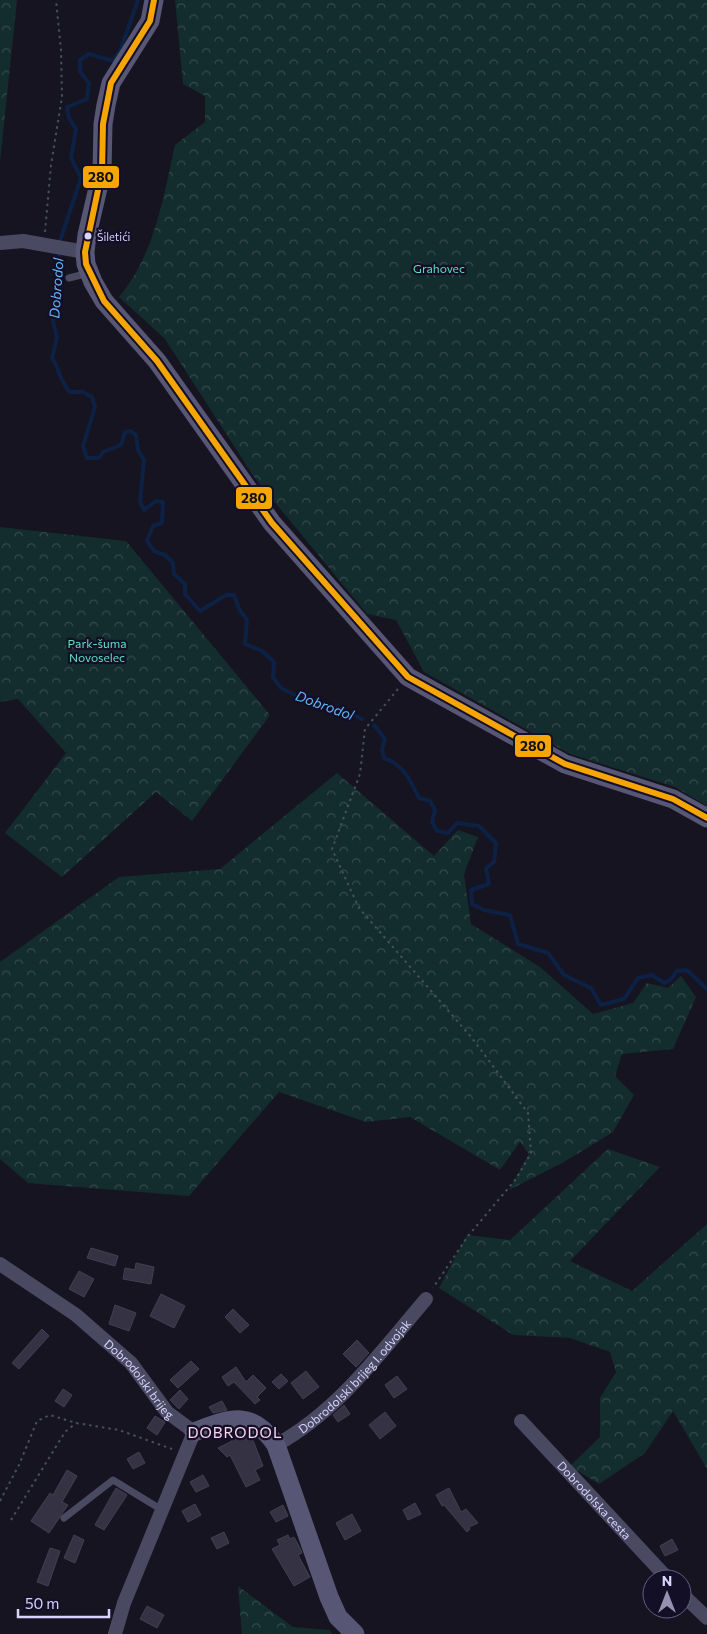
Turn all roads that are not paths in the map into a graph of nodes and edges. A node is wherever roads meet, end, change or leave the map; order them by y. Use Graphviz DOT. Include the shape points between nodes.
graph roads {
  1 [pos="154,0"];
  2 [pos="0,243"];
  3 [pos="76,250"];
  4 [pos="90,273"];
  5 [pos="69,278"];
  6 [pos="707,818"];
  7 [pos="0,1264"];
  8 [pos="426,1299"];
  9 [pos="521,1421"];
  10 [pos="194,1432"];
  11 [pos="276,1445"];
  12 [pos="162,1510"];
  13 [pos="64,1518"];
  14 [pos="659,1569"];
  15 [pos="692,1604"];
  16 [pos="707,1618"];
  17 [pos="116,1634"];
  18 [pos="355,1634"];
  1 -- 3 [label="street" via="150,21 111,83 103,124 102,171 87,235"];
  2 -- 3 [label="street" via="23,241"];
  3 -- 4 [label="street"];
  4 -- 5 [label="lane"];
  4 -- 6 [label="street" via="104,301 157,361 272,523 408,677 565,764 673,799"];
  7 -- 10 [label="street, Dobrodolski brijeg" via="76,1314 131,1363 167,1412"];
  8 -- 11 [label="street, Dobrodolski brijeg I. odvojak" via="347,1390 311,1422"];
  9 -- 14 [label="street, Dobrodolska cesta"];
  10 -- 11 [label="street" via="232,1418 241,1419 268,1434"];
  10 -- 12 [label="street"];
  11 -- 18 [label="street" via="329,1597 338,1617"];
  12 -- 13 [label="lane" via="112,1480"];
  12 -- 17 [label="street" via="124,1603"];
  15 -- 16 [label="street"];
}
